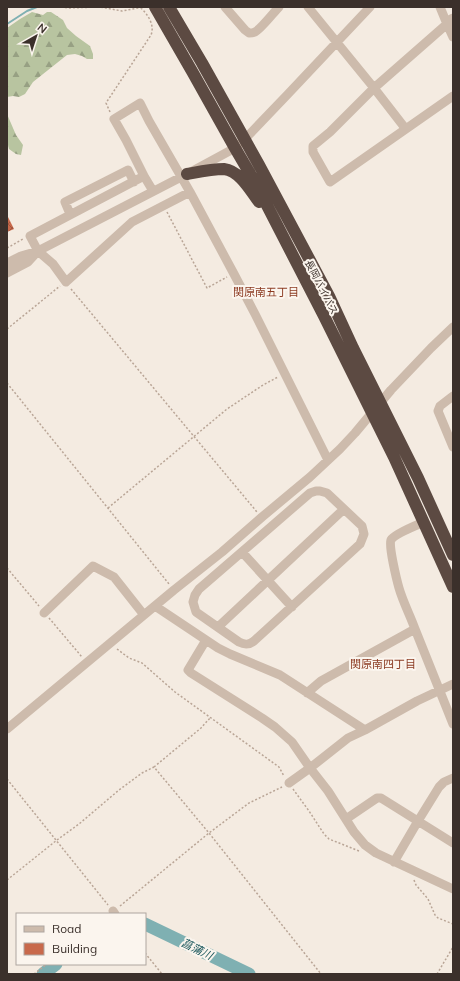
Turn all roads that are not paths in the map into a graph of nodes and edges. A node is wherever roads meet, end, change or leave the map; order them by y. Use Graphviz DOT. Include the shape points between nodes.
graph roads {
  1 [pos="155,7"];
  2 [pos="169,7"];
  3 [pos="225,7"];
  4 [pos="279,7"];
  5 [pos="308,7"];
  6 [pos="370,7"];
  7 [pos="440,7"];
  8 [pos="450,21"];
  9 [pos="453,37"];
  10 [pos="337,42"];
  11 [pos="374,88"];
  12 [pos="453,96"];
  13 [pos="405,128"];
  14 [pos="244,140"];
  15 [pos="235,148"];
  16 [pos="184,175"];
  17 [pos="144,176"];
  18 [pos="134,182"];
  19 [pos="153,191"];
  20 [pos="190,192"];
  21 [pos="70,214"];
  22 [pos="282,234"];
  23 [pos="38,252"];
  24 [pos="7,263"];
  25 [pos="7,273"];
  26 [pos="453,327"];
  27 [pos="453,396"];
  28 [pos="380,403"];
  29 [pos="372,413"];
  30 [pos="453,447"];
  31 [pos="328,460"];
  32 [pos="344,508"];
  33 [pos="424,522"];
  34 [pos="242,552"];
  35 [pos="453,555"];
  36 [pos="268,581"];
  37 [pos="453,587"];
  38 [pos="155,606"];
  39 [pos="292,607"];
  40 [pos="44,613"];
  41 [pos="144,615"];
  42 [pos="218,627"];
  43 [pos="415,629"];
  44 [pos="206,640"];
  45 [pos="453,684"];
  46 [pos="439,690"];
  47 [pos="307,693"];
  48 [pos="453,724"];
  49 [pos="7,729"];
  50 [pos="365,730"];
  51 [pos="310,768"];
  52 [pos="453,778"];
  53 [pos="289,783"];
  54 [pos="346,819"];
  55 [pos="418,821"];
  56 [pos="453,843"];
  57 [pos="394,862"];
  58 [pos="453,889"];
  1 -- 15 [label="highway, 長岡バイパス"];
  2 -- 14 [label="highway, 長岡バイパス"];
  3 -- 4 [label="street" via="249,33 256,32"];
  5 -- 10 [label="street"];
  6 -- 10 [label="street"];
  7 -- 8 [label="street"];
  8 -- 9 [label="street"];
  8 -- 11 [label="street"];
  10 -- 11 [label="street"];
  10 -- 14 [label="street"];
  11 -- 13 [label="street"];
  11 -- 13 [label="street" via="330,132 312,146 330,182"];
  12 -- 13 [label="street"];
  14 -- 15 [label="street"];
  14 -- 28 [label="highway, 長岡バイパス" via="329,296"];
  15 -- 16 [label="street"];
  15 -- 22 [label="highway, 長岡バイパス"];
  16 -- 17 [label="street" via="140,103 114,119"];
  16 -- 19 [label="street"];
  16 -- 20 [label="street"];
  16 -- 22 [label="highway" via="223,169 240,177"];
  17 -- 18 [label="street"];
  17 -- 19 [label="street"];
  18 -- 21 [label="street"];
  18 -- 21 [label="street" via="128,170 65,202"];
  19 -- 23 [label="street"];
  20 -- 23 [label="street" via="132,222 66,282 53,264"];
  20 -- 31 [label="street"];
  21 -- 23 [label="street" via="30,236"];
  22 -- 29 [label="highway, 長岡バイパス"];
  23 -- 24 [label="street"];
  23 -- 25 [label="street" via="28,262"];
  26 -- 28 [label="street"];
  27 -- 30 [label="street" via="440,406 438,411"];
  28 -- 29 [label="street"];
  28 -- 35 [label="highway, 長岡バイパス"];
  29 -- 31 [label="street"];
  29 -- 33 [label="highway, 長岡バイパス"];
  31 -- 38 [label="street" via="310,478"];
  32 -- 34 [label="street" via="324,492 310,493"];
  32 -- 36 [label="street"];
  32 -- 39 [label="street" via="364,530 360,544"];
  33 -- 37 [label="highway, 長岡バイパス"];
  33 -- 43 [label="street" via="398,534 390,541 399,589"];
  34 -- 36 [label="street"];
  34 -- 42 [label="street" via="195,595 193,602 196,612"];
  36 -- 39 [label="street"];
  36 -- 42 [label="street"];
  38 -- 41 [label="street"];
  38 -- 44 [label="street"];
  39 -- 42 [label="street" via="250,644 239,642"];
  40 -- 41 [label="street" via="93,566 114,577"];
  41 -- 49 [label="street"];
  43 -- 46 [label="street"];
  43 -- 47 [label="street" via="321,681"];
  44 -- 47 [label="street" via="230,654 280,675"];
  44 -- 51 [label="street" via="188,670 275,727 292,742"];
  45 -- 46 [label="street"];
  46 -- 48 [label="street"];
  46 -- 50 [label="street"];
  47 -- 50 [label="street"];
  50 -- 51 [label="street" via="348,738"];
  51 -- 53 [label="street"];
  51 -- 54 [label="street"];
  52 -- 55 [label="street" via="441,784"];
  54 -- 55 [label="street" via="379,797"];
  54 -- 57 [label="street" via="365,845"];
  55 -- 56 [label="street"];
  55 -- 57 [label="street"];
  57 -- 58 [label="street"];
}
